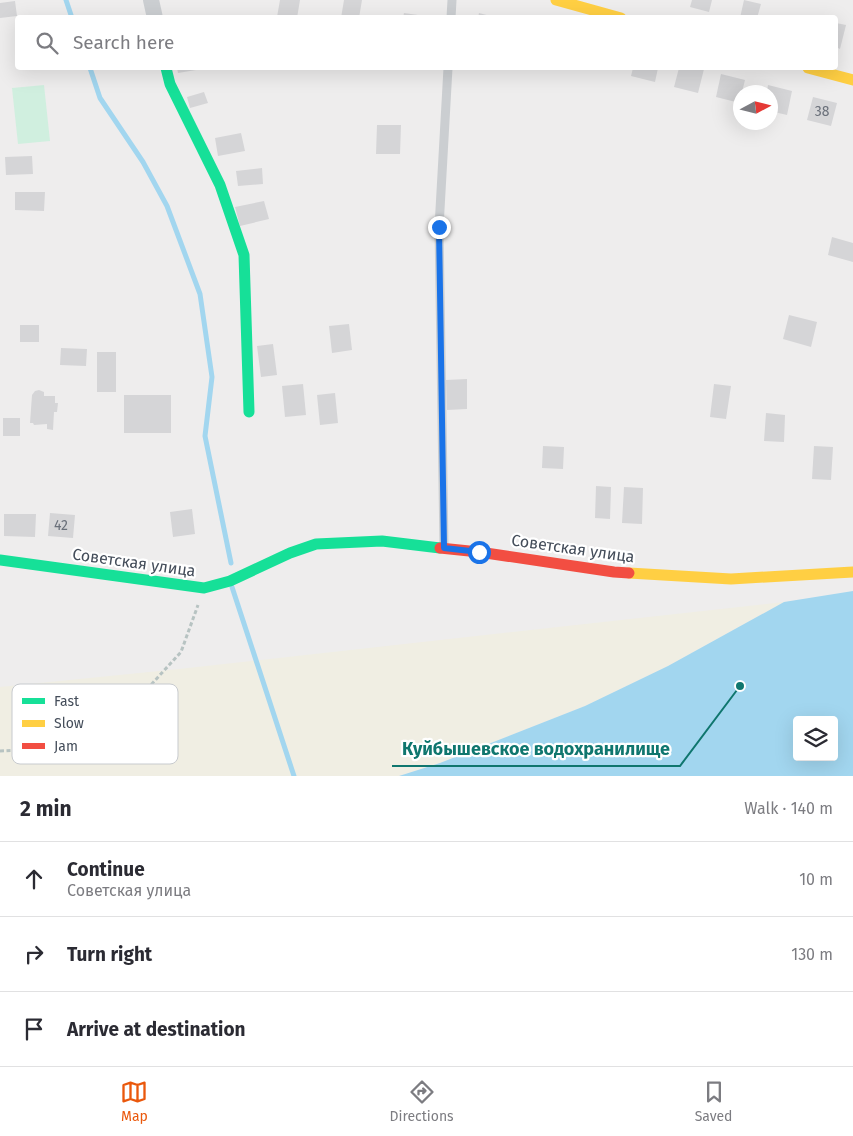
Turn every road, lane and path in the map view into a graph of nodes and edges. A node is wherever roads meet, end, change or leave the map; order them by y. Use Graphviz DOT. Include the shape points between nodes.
graph roads {
  1 [pos="151,0"];
  2 [pos="452,0"];
  3 [pos="556,0"];
  4 [pos="154,15"];
  5 [pos="451,15"];
  6 [pos="610,15"];
  7 [pos="166,70"];
  8 [pos="448,70"];
  9 [pos="816,70"];
  10 [pos="853,80"];
  11 [pos="249,412"];
  12 [pos="444,548"];
  13 [pos="0,560"];
  14 [pos="853,572"];
  15 [pos="204,588"];
  16 [pos="151,684"];
  1 -- 4 [label="street"];
  2 -- 5 [label="lane"];
  3 -- 6 [label="street"];
  7 -- 11 [label="street" via="170,84 220,185 244,255"];
  8 -- 12 [label="lane" via="439,227"];
  9 -- 10 [label="street"];
  12 -- 14 [label="street, Советская улица" via="624,573 731,579"];
  12 -- 15 [label="street, Советская улица" via="382,541 316,544 230,581"];
  13 -- 15 [label="street, Советская улица"];
  15 -- 16 [label="path" via="181,652"];
}
